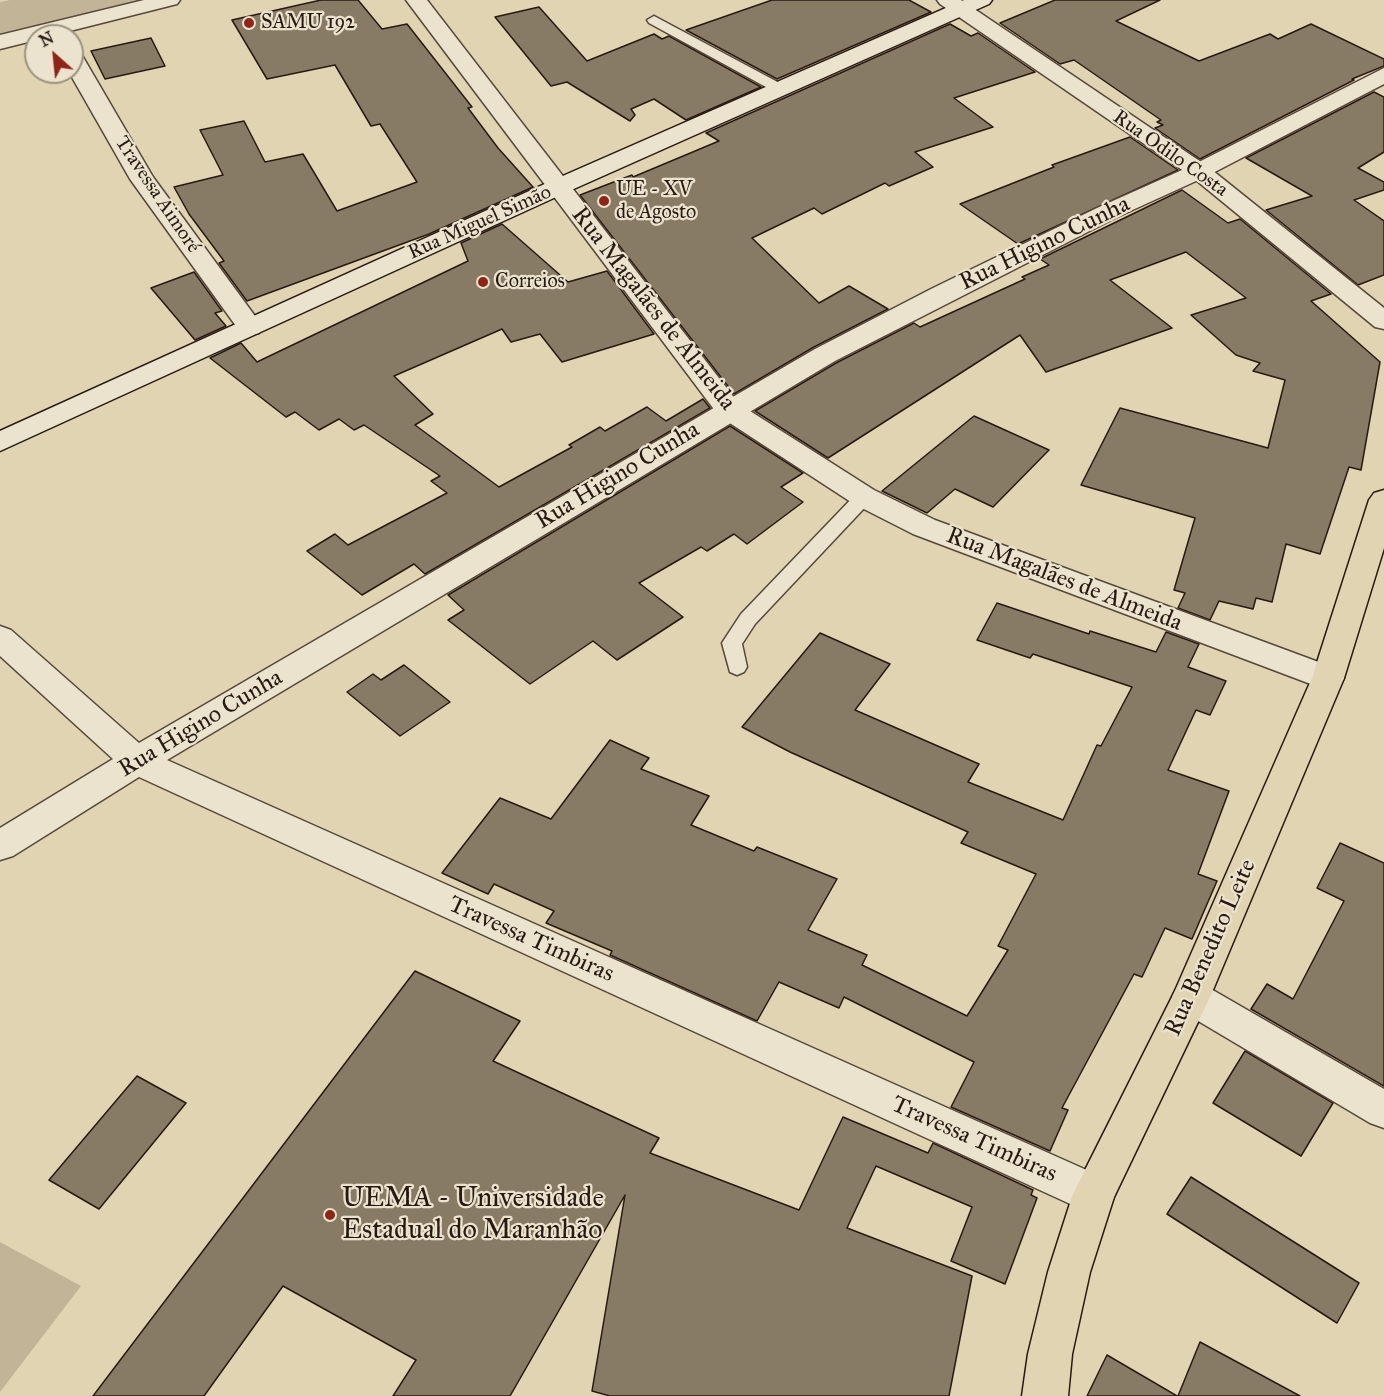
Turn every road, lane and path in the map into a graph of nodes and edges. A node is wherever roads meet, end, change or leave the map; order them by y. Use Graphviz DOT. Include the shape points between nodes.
graph roads {
  1 [pos="170,0"];
  2 [pos="416,0"];
  3 [pos="964,3"];
  4 [pos="654,20"];
  5 [pos="84,25"];
  6 [pos="24,38"];
  7 [pos="0,42"];
  8 [pos="1384,75"];
  9 [pos="84,78"];
  10 [pos="780,89"];
  11 [pos="1199,171"];
  12 [pos="558,187"];
  13 [pos="1384,321"];
  14 [pos="250,327"];
  15 [pos="729,410"];
  16 [pos="0,442"];
  17 [pos="864,497"];
  18 [pos="1384,500"];
  19 [pos="0,638"];
  20 [pos="737,667"];
  21 [pos="1328,678"];
  22 [pos="137,761"];
  23 [pos="0,846"];
  24 [pos="1191,997"];
  25 [pos="1384,1110"];
  26 [pos="1094,1194"];
  27 [pos="1045,1396"];
  1 -- 5 [label="street"];
  2 -- 12 [label="street, Rua Magalães de Almeida"];
  3 -- 10 [label="street, Rua Miguel Simão"];
  3 -- 11 [label="street, Rua Odilo Costa" via="1115,116"];
  4 -- 10 [label="lane"];
  6 -- 7 [label="street"];
  8 -- 11 [label="street, Rua Higino Cunha"];
  9 -- 14 [label="street, Travessa Aimoré" via="142,179"];
  10 -- 12 [label="street, Rua Miguel Simão"];
  11 -- 13 [label="street, Rua Odilo Costa"];
  11 -- 15 [label="street, Rua Higino Cunha" via="940,294"];
  12 -- 14 [label="street, Rua Miguel Simão"];
  12 -- 15 [label="street, Rua Magalães de Almeida"];
  14 -- 16 [label="street, Rua Miguel Simão"];
  15 -- 17 [label="street, Rua Magalães de Almeida"];
  15 -- 22 [label="street, Rua Higino Cunha"];
  17 -- 20 [label="lane" via="748,619 732,643"];
  17 -- 21 [label="street, Rua Magalães de Almeida" via="984,551"];
  18 -- 21 [label="main road, Rua Benedito Leite"];
  19 -- 22 [label="street, Travessa Timbiras"];
  21 -- 24 [label="main road, Rua Benedito Leite"];
  22 -- 23 [label="street, Rua Higino Cunha"];
  22 -- 26 [label="street, Travessa Timbiras"];
  24 -- 25 [label="street"];
  24 -- 26 [label="main road, Rua Benedito Leite"];
  26 -- 27 [label="main road, Rua Benedito Leite" via="1069,1272 1050,1354"];
}
